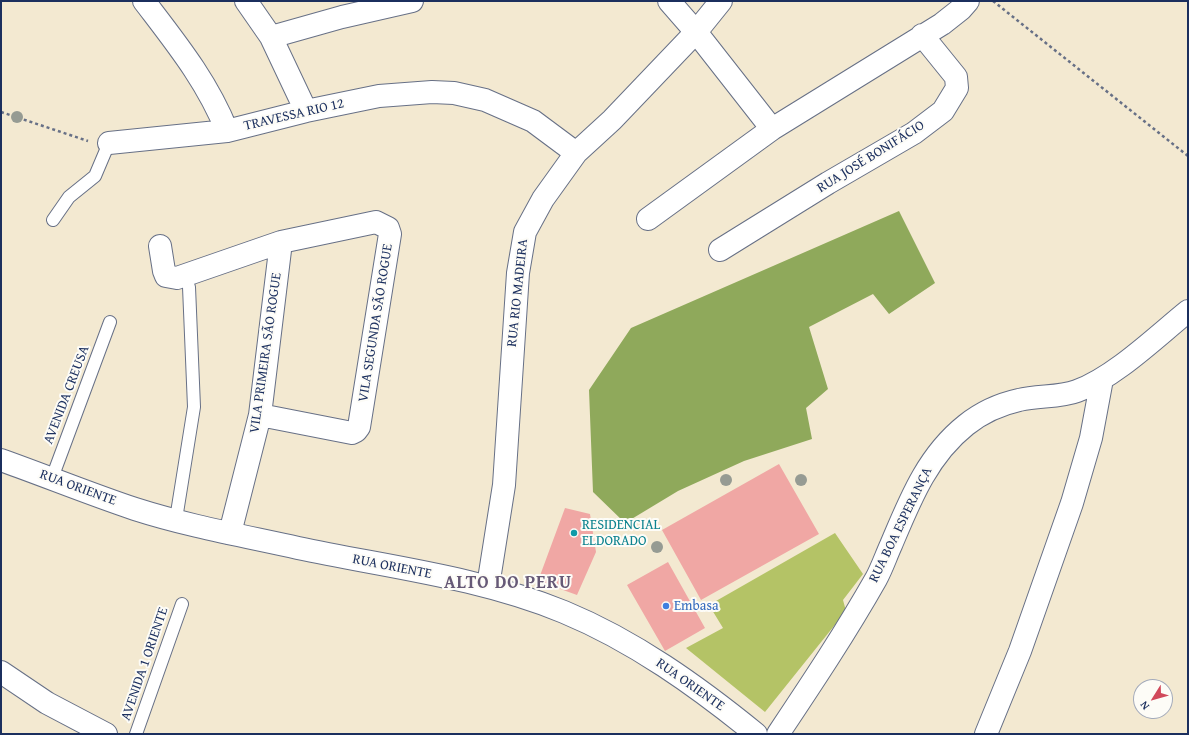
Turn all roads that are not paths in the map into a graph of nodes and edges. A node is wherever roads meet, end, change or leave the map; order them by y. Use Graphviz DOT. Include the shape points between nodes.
graph roads {
  1 [pos="144,1"];
  2 [pos="246,1"];
  3 [pos="412,1"];
  4 [pos="669,1"];
  5 [pos="721,1"];
  6 [pos="968,1"];
  7 [pos="696,32"];
  8 [pos="922,35"];
  9 [pos="271,37"];
  10 [pos="306,111"];
  11 [pos="772,128"];
  12 [pos="227,131"];
  13 [pos="109,143"];
  14 [pos="576,153"];
  15 [pos="53,220"];
  16 [pos="648,220"];
  17 [pos="281,242"];
  18 [pos="160,246"];
  19 [pos="720,250"];
  20 [pos="189,287"];
  21 [pos="1188,311"];
  22 [pos="110,322"];
  23 [pos="1102,378"];
  24 [pos="260,415"];
  25 [pos="1,460"];
  26 [pos="52,478"];
  27 [pos="176,519"];
  28 [pos="230,533"];
  29 [pos="488,586"];
  30 [pos="182,604"];
  31 [pos="1,672"];
  32 [pos="106,734"];
  33 [pos="136,734"];
  34 [pos="756,734"];
  35 [pos="778,734"];
  36 [pos="986,734"];
  1 -- 12 [label="street" via="202,80 216,104"];
  2 -- 9 [label="street"];
  3 -- 9 [label="street"];
  4 -- 7 [label="street"];
  5 -- 7 [label="street, RUA RIO MADEIRA"];
  6 -- 8 [label="street" via="942,24"];
  7 -- 11 [label="street"];
  7 -- 14 [label="street, RUA RIO MADEIRA" via="612,120"];
  8 -- 11 [label="street"];
  8 -- 19 [label="street, RUA JOSÉ BONIFÁCIO" via="956,78 957,88 943,111 914,133"];
  9 -- 10 [label="street"];
  10 -- 12 [label="street, TRAVESSA RIO 12"];
  10 -- 14 [label="street, TRAVESSA RIO 12" via="379,96 454,93 485,100 533,121"];
  11 -- 16 [label="street"];
  12 -- 13 [label="street, TRAVESSA RIO 12"];
  13 -- 15 [label="lane" via="95,176 69,197"];
  14 -- 29 [label="street, RUA RIO MADEIRA" via="543,199 525,232 518,273 504,486"];
  17 -- 18 [label="street, VILA SEGUNDA SÃO ROGUE" via="177,278 166,276"];
  17 -- 24 [label="street, VILA PRIMEIRA SÃO ROGUE"];
  17 -- 24 [label="street, VILA SEGUNDA SÃO ROGUE" via="376,222 388,228 390,234 359,427 352,433"];
  20 -- 27 [label="lane" via="194,407"];
  21 -- 23 [label="street, RUA BOA ESPERANÇA"];
  22 -- 26 [label="lane, AVENIDA CREUSA"];
  23 -- 35 [label="street, RUA BOA ESPERANÇA" via="1077,391 1020,400 993,408 967,424 946,443 928,466 913,494 877,577"];
  23 -- 36 [label="street" via="1091,438 1072,503 1020,651"];
  24 -- 28 [label="street, VILA PRIMEIRA SÃO ROGUE"];
  25 -- 26 [label="street, RUA ORIENTE"];
  26 -- 27 [label="street, RUA ORIENTE" via="136,509"];
  27 -- 28 [label="street, RUA ORIENTE"];
  28 -- 29 [label="street, RUA ORIENTE"];
  29 -- 34 [label="street, RUA ORIENTE" via="560,610 658,661 707,694"];
  30 -- 33 [label="lane, AVENIDA 1 ORIENTE"];
  31 -- 32 [label="street" via="47,703"];
}
